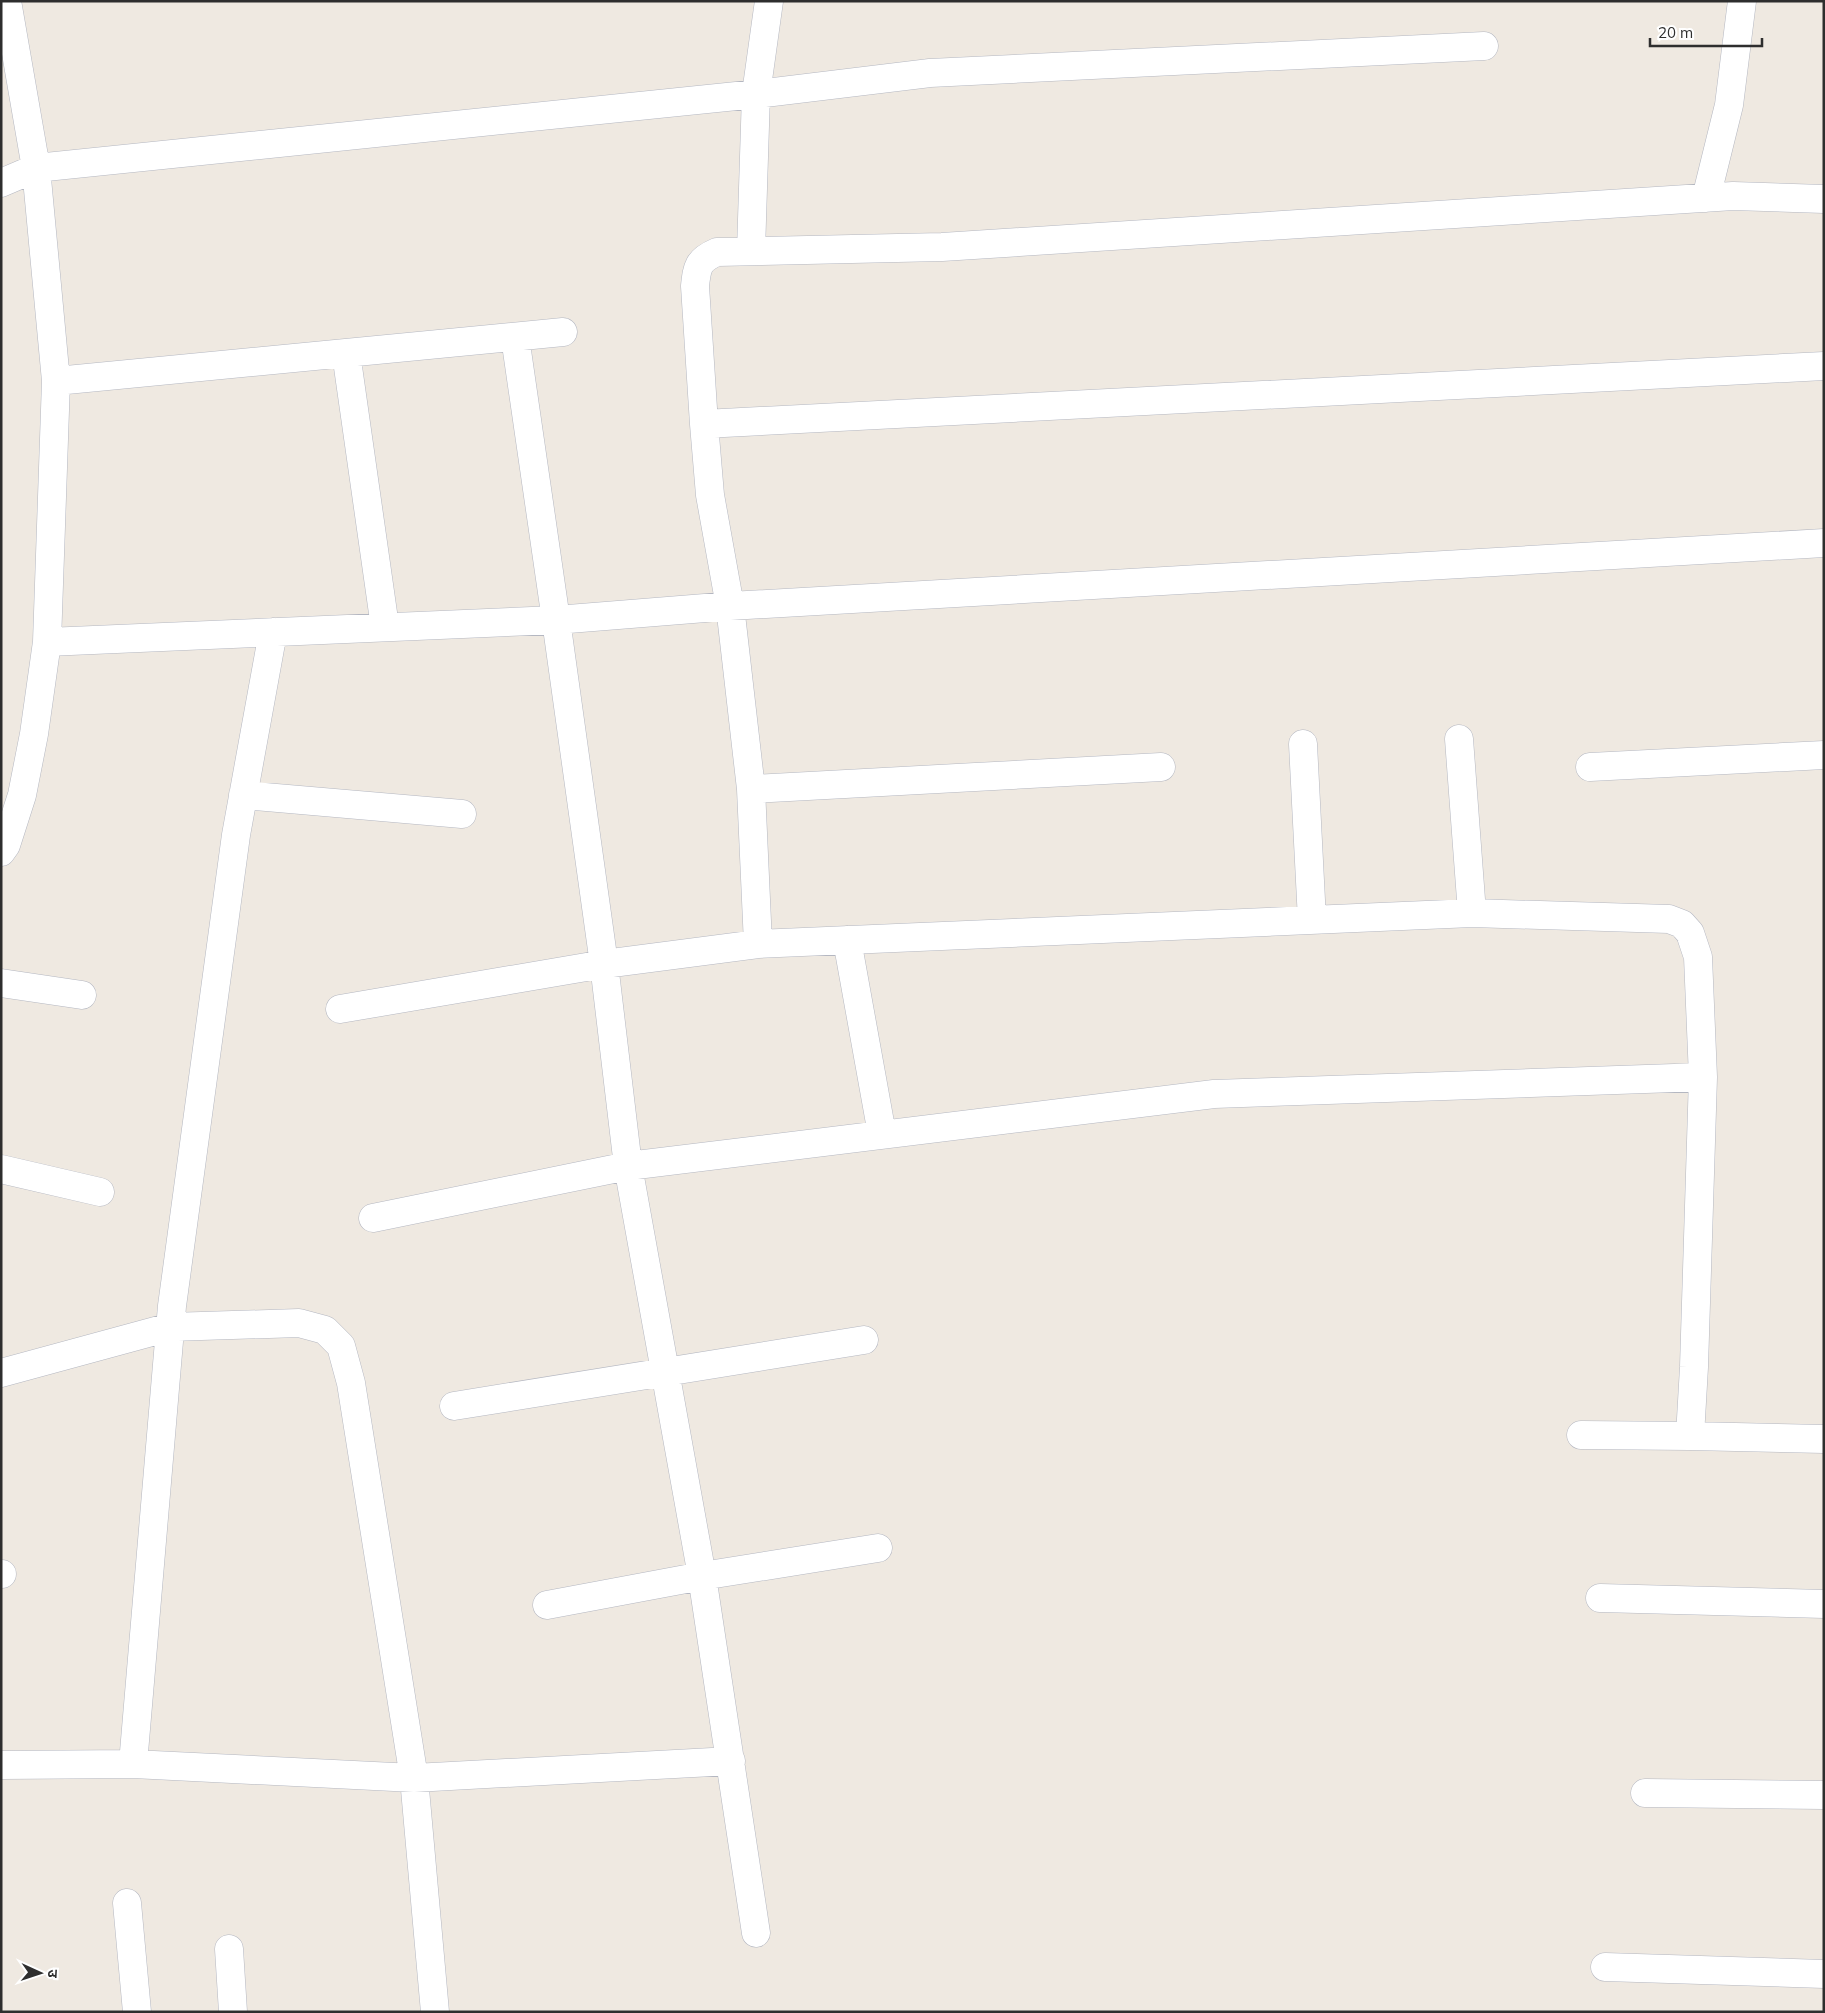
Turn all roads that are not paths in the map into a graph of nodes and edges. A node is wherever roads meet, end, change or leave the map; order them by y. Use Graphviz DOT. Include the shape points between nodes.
graph roads {
  1 [pos="7,1"];
  2 [pos="769,1"];
  3 [pos="1742,1"];
  4 [pos="1484,46"];
  5 [pos="756,94"];
  6 [pos="36,168"];
  7 [pos="1,183"];
  8 [pos="1706,198"];
  9 [pos="1824,199"];
  10 [pos="751,251"];
  11 [pos="563,332"];
  12 [pos="515,337"];
  13 [pos="346,353"];
  14 [pos="1824,366"];
  15 [pos="56,381"];
  16 [pos="704,424"];
  17 [pos="1824,543"];
  18 [pos="730,606"];
  19 [pos="556,620"];
  20 [pos="385,627"];
  21 [pos="273,632"];
  22 [pos="47,642"];
  23 [pos="1459,739"];
  24 [pos="1303,744"];
  25 [pos="1824,755"];
  26 [pos="1590,767"];
  27 [pos="1161,768"];
  28 [pos="751,789"];
  29 [pos="243,795"];
  30 [pos="462,814"];
  31 [pos="1,852"];
  32 [pos="1472,913"];
  33 [pos="1312,920"];
  34 [pos="847,940"];
  35 [pos="758,944"];
  36 [pos="604,964"];
  37 [pos="1,983"];
  38 [pos="82,995"];
  39 [pos="340,1009"];
  40 [pos="1703,1077"];
  41 [pos="882,1134"];
  42 [pos="628,1166"];
  43 [pos="1,1169"];
  44 [pos="100,1192"];
  45 [pos="373,1218"];
  46 [pos="170,1327"];
  47 [pos="864,1340"];
  48 [pos="666,1372"];
  49 [pos="1,1373"];
  50 [pos="454,1406"];
  51 [pos="1581,1435"];
  52 [pos="1690,1436"];
  53 [pos="1824,1438"];
  54 [pos="878,1548"];
  55 [pos="702,1576"];
  56 [pos="1600,1598"];
  57 [pos="1824,1604"];
  58 [pos="547,1605"];
  59 [pos="731,1761"];
  60 [pos="1,1764"];
  61 [pos="133,1764"];
  62 [pos="414,1778"];
  63 [pos="1645,1793"];
  64 [pos="1824,1795"];
  65 [pos="128,1903"];
  66 [pos="756,1933"];
  67 [pos="229,1949"];
  68 [pos="1605,1967"];
  69 [pos="1824,1974"];
  70 [pos="137,2012"];
  71 [pos="233,2012"];
  72 [pos="435,2012"];
  1 -- 6 [label="street"];
  2 -- 5 [label="street"];
  3 -- 8 [label="street" via="1729,104"];
  4 -- 5 [label="street" via="930,73"];
  5 -- 6 [label="street"];
  5 -- 10 [label="street"];
  6 -- 7 [label="street"];
  6 -- 15 [label="street"];
  8 -- 9 [label="street"];
  8 -- 10 [label="street" via="942,247"];
  10 -- 16 [label="street" via="717,252 705,257 697,269 695,286"];
  11 -- 12 [label="street"];
  12 -- 13 [label="street"];
  12 -- 19 [label="street"];
  13 -- 15 [label="street"];
  13 -- 20 [label="street"];
  14 -- 16 [label="street"];
  15 -- 22 [label="street"];
  16 -- 18 [label="street" via="710,495"];
  17 -- 18 [label="street"];
  18 -- 19 [label="street"];
  18 -- 28 [label="street"];
  19 -- 20 [label="street"];
  19 -- 36 [label="street"];
  20 -- 21 [label="street"];
  21 -- 22 [label="street"];
  21 -- 29 [label="street"];
  22 -- 31 [label="street" via="22,795"];
  23 -- 32 [label="street"];
  24 -- 33 [label="street"];
  25 -- 26 [label="street"];
  27 -- 28 [label="street"];
  28 -- 35 [label="street"];
  29 -- 30 [label="street"];
  29 -- 46 [label="street"];
  32 -- 33 [label="street"];
  32 -- 40 [label="street" via="1669,919 1682,924 1690,933 1698,957"];
  33 -- 34 [label="street"];
  34 -- 35 [label="street"];
  34 -- 41 [label="street"];
  35 -- 36 [label="street"];
  36 -- 39 [label="street"];
  36 -- 42 [label="street"];
  37 -- 38 [label="street"];
  40 -- 41 [label="street" via="1214,1094"];
  40 -- 52 [label="street"];
  41 -- 42 [label="street"];
  42 -- 45 [label="street"];
  42 -- 48 [label="street"];
  43 -- 44 [label="street"];
  46 -- 49 [label="street"];
  46 -- 61 [label="street"];
  46 -- 62 [label="street" via="299,1323 325,1330 341,1346 351,1383"];
  47 -- 48 [label="street"];
  48 -- 50 [label="street"];
  48 -- 55 [label="street"];
  51 -- 52 [label="street"];
  52 -- 53 [label="street"];
  54 -- 55 [label="street"];
  55 -- 58 [label="street"];
  55 -- 59 [label="street"];
  56 -- 57 [label="street"];
  59 -- 62 [label="street"];
  59 -- 66 [label="street"];
  60 -- 61 [label="street"];
  61 -- 62 [label="street"];
  62 -- 72 [label="street"];
  63 -- 64 [label="street"];
  65 -- 70 [label="street"];
  67 -- 71 [label="street"];
  68 -- 69 [label="street"];
}
